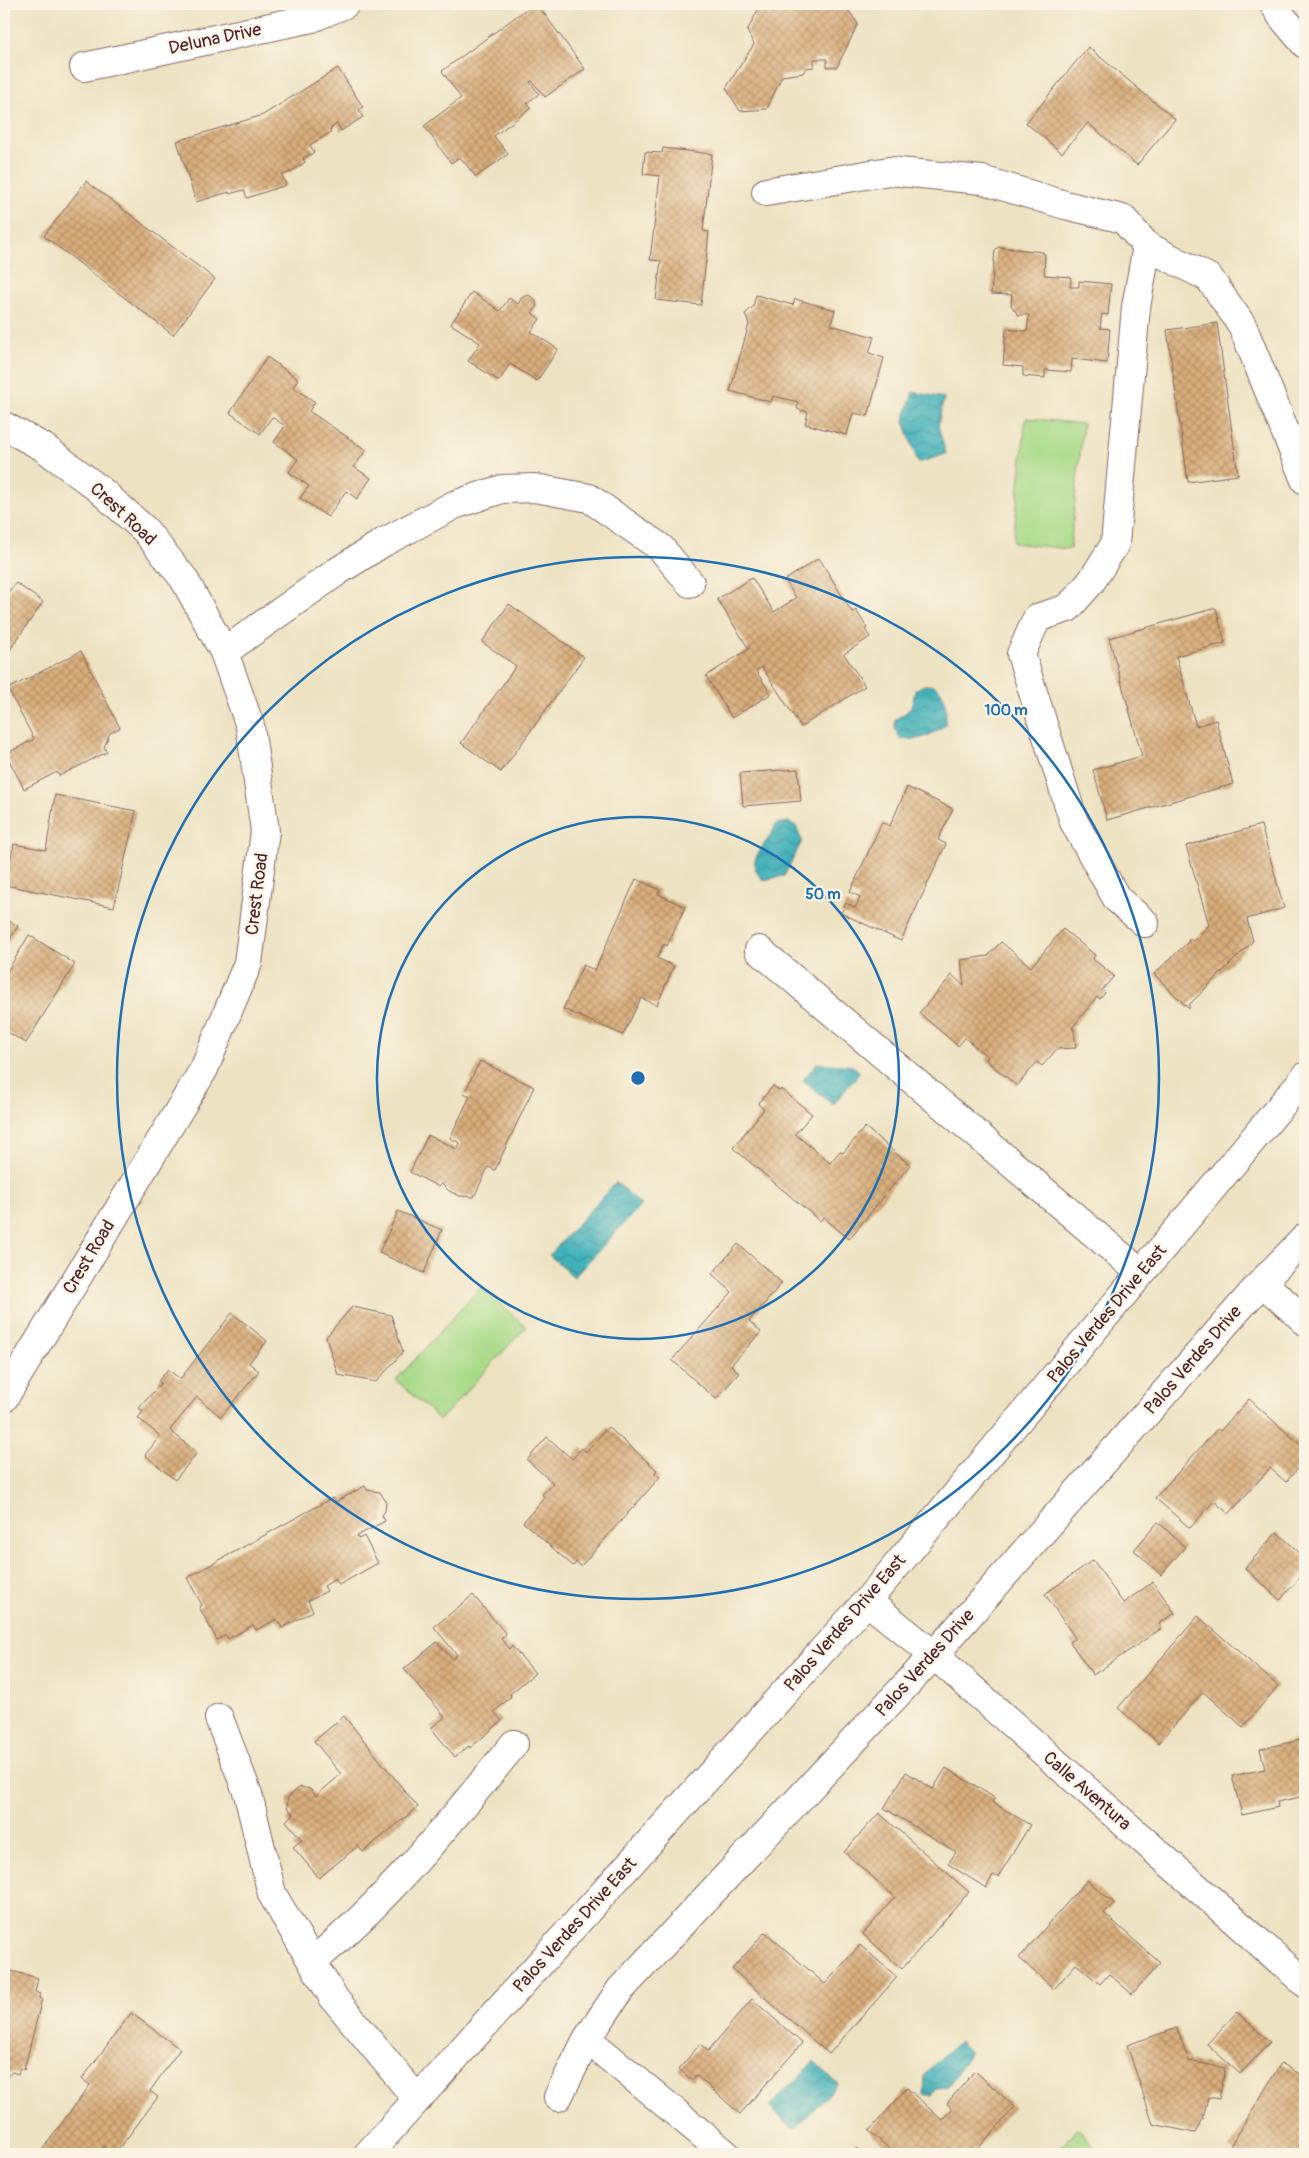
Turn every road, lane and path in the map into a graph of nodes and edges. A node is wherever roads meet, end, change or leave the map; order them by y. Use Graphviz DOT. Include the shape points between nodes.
graph roads {
  1 [pos="345,4"];
  2 [pos="1274,4"];
  3 [pos="1305,44"];
  4 [pos="84,67"];
  5 [pos="766,192"];
  6 [pos="1147,246"];
  7 [pos="4,426"];
  8 [pos="1305,480"];
  9 [pos="690,583"];
  10 [pos="224,652"];
  11 [pos="1145,923"];
  12 [pos="759,950"];
  13 [pos="1305,1077"];
  14 [pos="1305,1238"];
  15 [pos="1142,1273"];
  16 [pos="1262,1282"];
  17 [pos="1305,1321"];
  18 [pos="4,1398"];
  19 [pos="867,1601"];
  20 [pos="934,1655"];
  21 [pos="219,1718"];
  22 [pos="514,1744"];
  23 [pos="312,1962"];
  24 [pos="1305,1983"];
  25 [pos="586,2039"];
  26 [pos="558,2097"];
  27 [pos="417,2099"];
  28 [pos="368,2154"];
  29 [pos="726,2154"];
  1 -- 4 [label="street, Deluna Drive" via="312,18"];
  2 -- 3 [label="street"];
  5 -- 6 [label="street" via="889,171 982,180 1123,219"];
  6 -- 8 [label="street" via="1209,278 1242,325"];
  6 -- 11 [label="street" via="1136,307 1115,544 1091,582 1068,608 1037,618 1021,654 1074,822 1117,899"];
  7 -- 10 [label="street, Crest Road" via="44,447 145,530 184,579"];
  9 -- 10 [label="street" via="661,548 589,498 535,488 502,489 454,505 384,542"];
  10 -- 18 [label="street, Crest Road" via="250,726 265,832 248,963 204,1068"];
  12 -- 15 [label="street"];
  13 -- 15 [label="street, Palos Verdes Drive East"];
  14 -- 16 [label="street, Palos Verdes Drive"];
  15 -- 19 [label="street, Palos Verdes Drive East"];
  16 -- 17 [label="street"];
  16 -- 20 [label="street, Palos Verdes Drive"];
  19 -- 20 [label="street, Calle Aventura"];
  19 -- 27 [label="street, Palos Verdes Drive East"];
  20 -- 24 [label="street, Calle Aventura"];
  20 -- 25 [label="street, Palos Verdes Drive" via="620,1990"];
  21 -- 23 [label="street" via="248,1794 272,1894"];
  22 -- 23 [label="street" via="408,1873 344,1936"];
  23 -- 27 [label="street" via="333,1997"];
  25 -- 26 [label="street, Palos Verdes Drive"];
  25 -- 29 [label="street"];
  27 -- 28 [label="street, Palos Verdes Drive East"];
}
